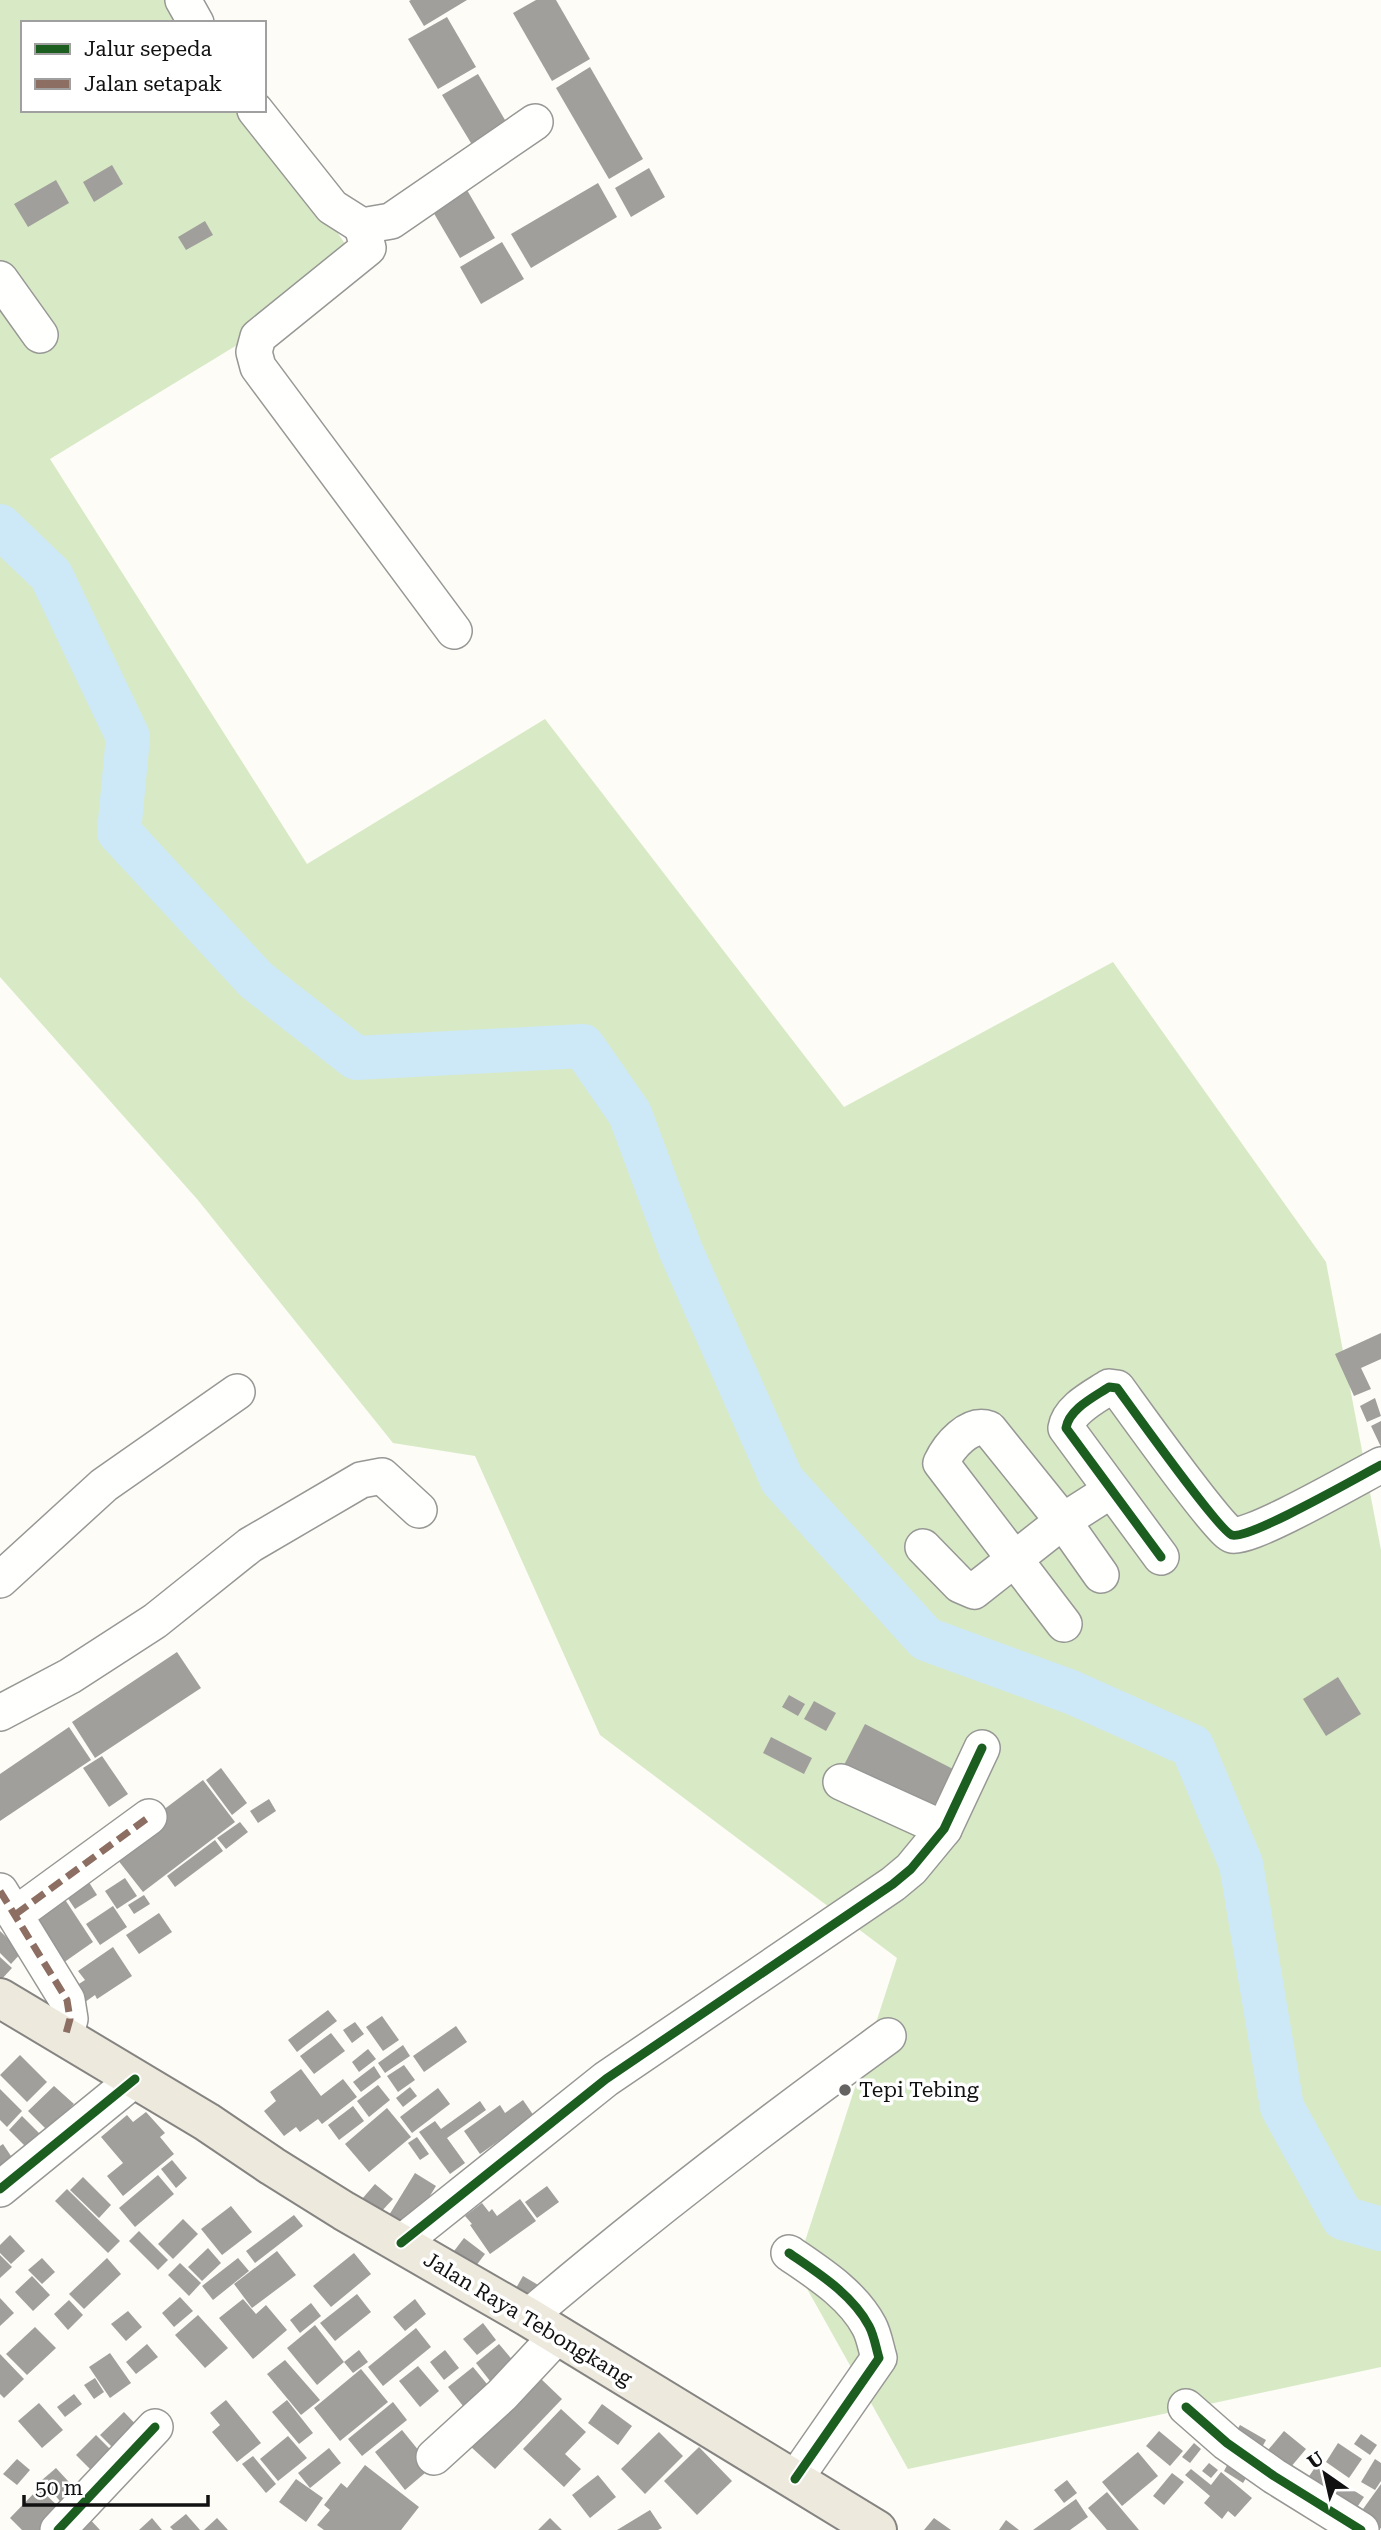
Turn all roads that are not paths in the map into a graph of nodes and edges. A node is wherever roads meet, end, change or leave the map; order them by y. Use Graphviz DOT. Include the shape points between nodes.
graph roads {
  1 [pos="183,0"];
  2 [pos="195,21"];
  3 [pos="257,112"];
  4 [pos="535,122"];
  5 [pos="362,226"];
  6 [pos="0,279"];
  7 [pos="40,335"];
  8 [pos="454,632"];
  9 [pos="237,1392"];
  10 [pos="1381,1465"];
  11 [pos="1110,1491"];
  12 [pos="419,1510"];
  13 [pos="1063,1521"];
  14 [pos="923,1547"];
  15 [pos="1161,1557"];
  16 [pos="1016,1558"];
  17 [pos="1101,1575"];
  18 [pos="0,1580"];
  19 [pos="1064,1624"];
  20 [pos="0,1713"];
  21 [pos="982,1748"];
  22 [pos="841,1782"];
  23 [pos="149,1817"];
  24 [pos="944,1829"];
  25 [pos="8,1902"];
  26 [pos="0,1998"];
  27 [pos="888,2036"];
  28 [pos="65,2038"];
  29 [pos="135,2079"];
  30 [pos="0,2189"];
  31 [pos="401,2243"];
  32 [pos="789,2253"];
  33 [pos="543,2326"];
  34 [pos="1186,2407"];
  35 [pos="155,2427"];
  36 [pos="434,2457"];
  37 [pos="795,2479"];
  38 [pos="58,2530"];
  39 [pos="877,2530"];
  40 [pos="1361,2530"];
  1 -- 2 [label="street"];
  3 -- 5 [label="street" via="332,207"];
  4 -- 5 [label="street" via="391,220"];
  5 -- 8 [label="street" via="368,248 258,337 254,352 258,367"];
  6 -- 7 [label="street"];
  9 -- 18 [label="street" via="104,1485"];
  10 -- 11 [label="street" via="1262,1527 1228,1534 1116,1388 1109,1387 1074,1413 1066,1428"];
  11 -- 13 [label="street"];
  11 -- 15 [label="street"];
  12 -- 20 [label="street" via="382,1476 361,1480 250,1545 113,1649"];
  13 -- 16 [label="street"];
  13 -- 16 [label="street" via="989,1429 971,1429 941,1462"];
  13 -- 17 [label="street"];
  14 -- 16 [label="street" via="960,1585 974,1591"];
  16 -- 19 [label="street"];
  21 -- 24 [label="street"];
  22 -- 24 [label="street"];
  23 -- 25 [label="street"];
  24 -- 31 [label="street" via="893,1884 606,2079"];
  25 -- 28 [label="street" via="67,2000 70,2019"];
  26 -- 28 [label="main road, Jalan Raya Tebongkang"];
  27 -- 33 [label="street" via="618,2240"];
  28 -- 29 [label="main road, Jalan Raya Tebongkang"];
  29 -- 30 [label="street"];
  29 -- 31 [label="main road, Jalan Raya Tebongkang"];
  31 -- 33 [label="main road, Jalan Raya Tebongkang"];
  32 -- 37 [label="street" via="834,2285 853,2305 869,2326 879,2358"];
  33 -- 36 [label="street" via="502,2395"];
  33 -- 37 [label="main road, Jalan Raya Tebongkang"];
  34 -- 40 [label="street" via="1227,2443"];
  35 -- 38 [label="street"];
  37 -- 39 [label="main road, Jalan Raya Tebongkang"];
}
